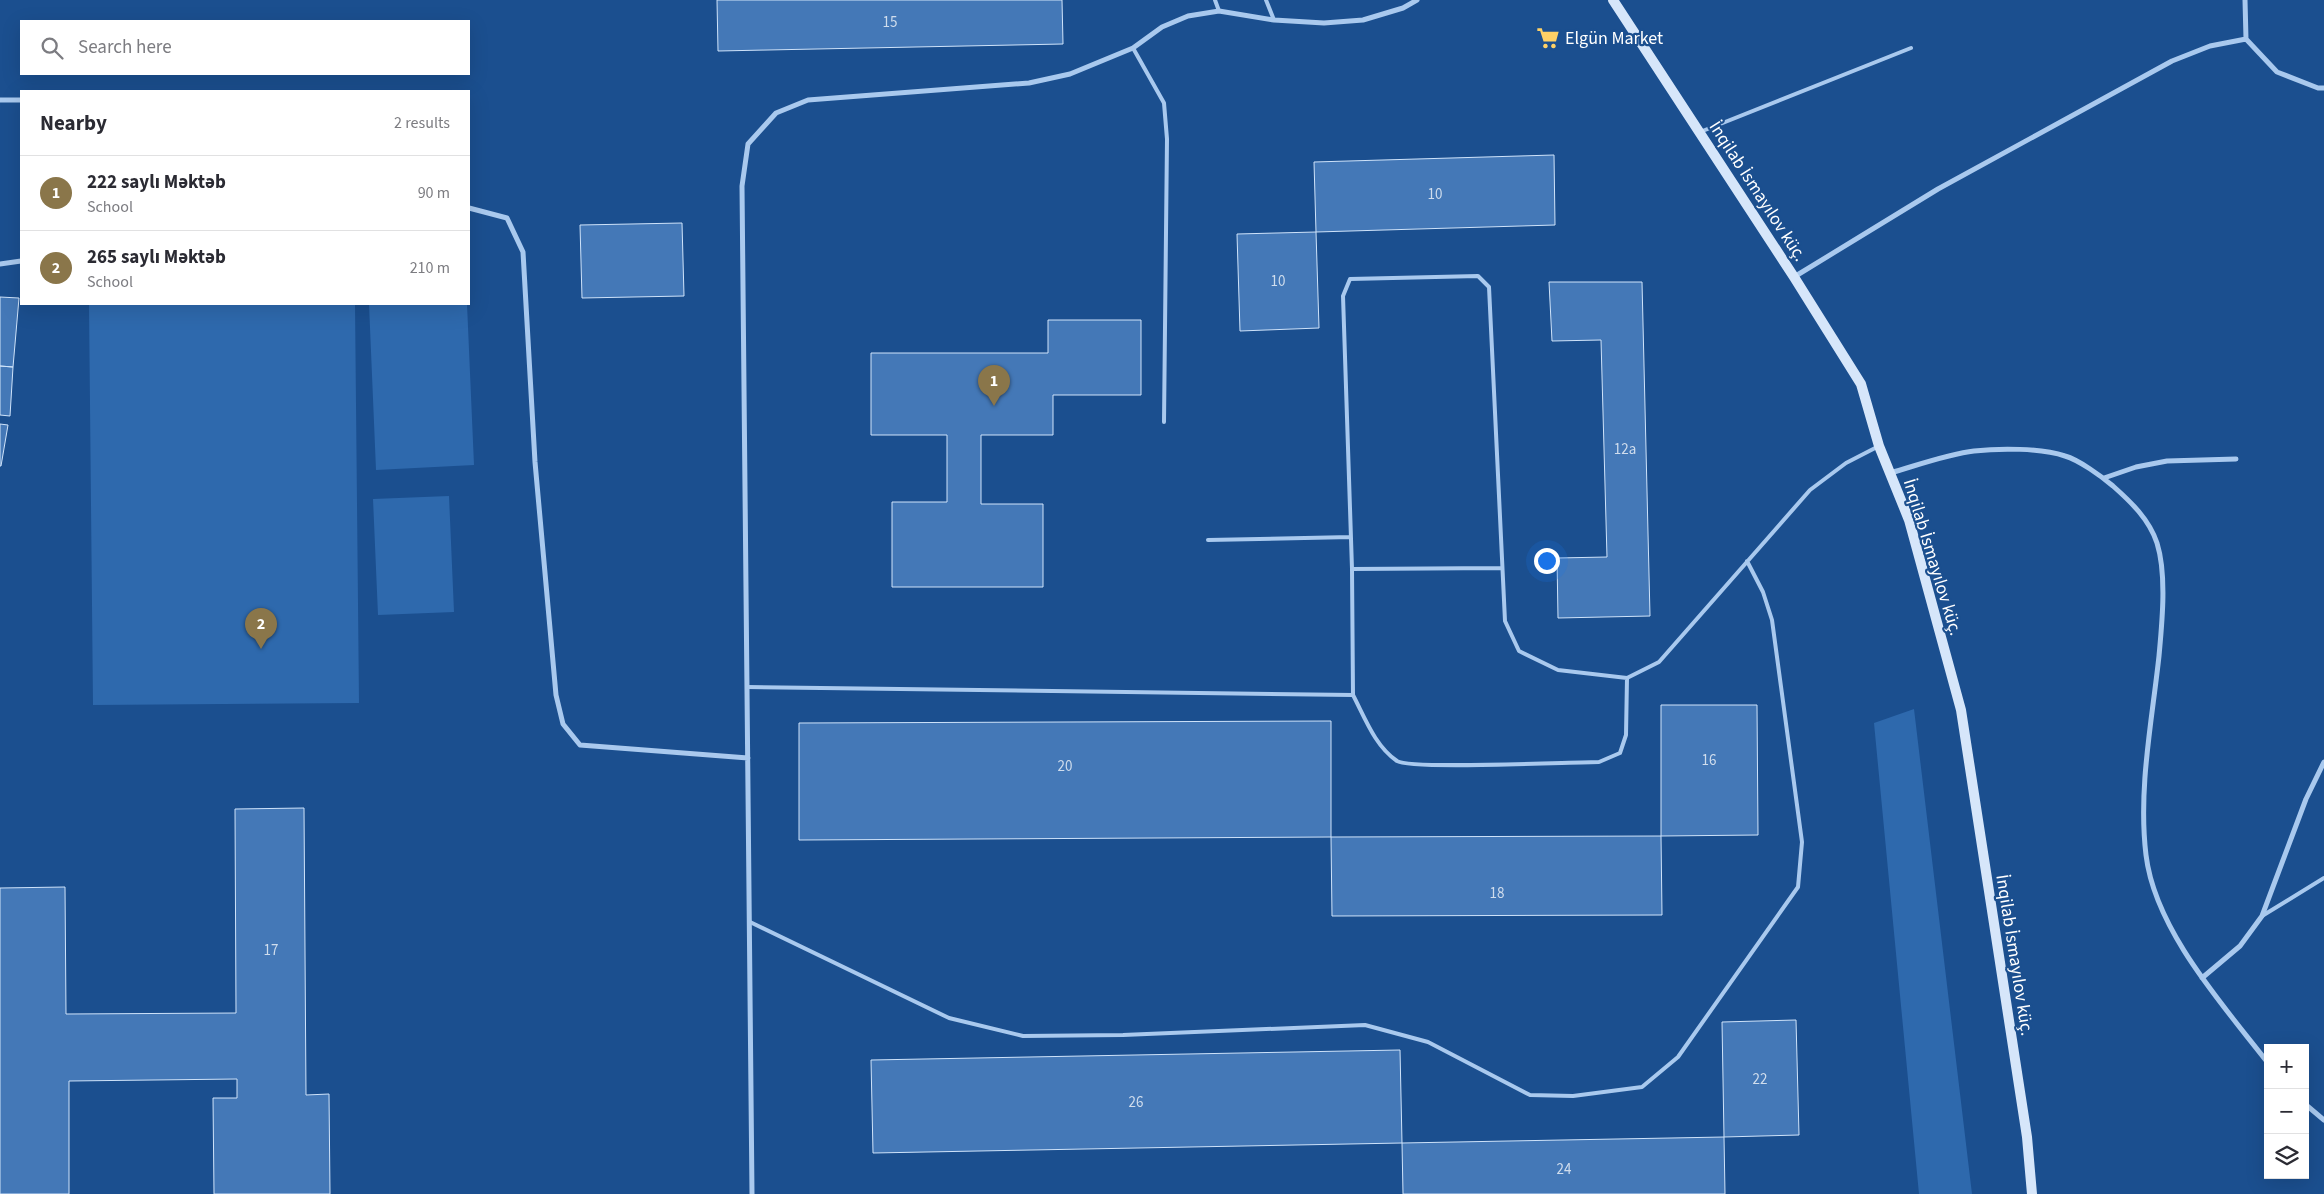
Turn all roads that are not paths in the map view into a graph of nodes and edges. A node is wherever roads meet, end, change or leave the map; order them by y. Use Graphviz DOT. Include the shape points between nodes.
graph roads {
  1 [pos="1215,0"];
  2 [pos="1266,0"];
  3 [pos="1417,0"];
  4 [pos="1613,0"];
  5 [pos="2245,0"];
  6 [pos="1219,11"];
  7 [pos="1274,20"];
  8 [pos="2246,39"];
  9 [pos="1133,48"];
  10 [pos="1911,48"];
  11 [pos="2324,88"];
  12 [pos="0,100"];
  13 [pos="20,100"];
  14 [pos="1700,132"];
  15 [pos="470,208"];
  16 [pos="20,261"];
  17 [pos="0,264"];
  18 [pos="1794,277"];
  19 [pos="1164,422"];
  20 [pos="1879,446"];
  21 [pos="2236,458"];
  22 [pos="1890,473"];
  23 [pos="2104,478"];
  24 [pos="1351,537"];
  25 [pos="1208,540"];
  26 [pos="1747,561"];
  27 [pos="1501,568"];
  28 [pos="1352,569"];
  29 [pos="1627,678"];
  30 [pos="747,687"];
  31 [pos="1353,695"];
  32 [pos="748,758"];
  33 [pos="2324,762"];
  34 [pos="2324,878"];
  35 [pos="2262,916"];
  36 [pos="750,922"];
  37 [pos="2202,978"];
  38 [pos="2264,1058"];
  39 [pos="2309,1107"];
  40 [pos="2324,1120"];
  41 [pos="752,1194"];
  42 [pos="2032,1194"];
  1 -- 6 [label="lane"];
  2 -- 7 [label="lane"];
  3 -- 7 [label="street" via="1403,8 1363,20 1324,23"];
  4 -- 14 [label="main road, İnqilab İsmayılov küç."];
  5 -- 8 [label="street"];
  6 -- 7 [label="street"];
  6 -- 9 [label="street" via="1188,16 1162,27"];
  8 -- 11 [label="street" via="2277,72"];
  8 -- 18 [label="street" via="2210,46 2172,61 1938,189"];
  9 -- 19 [label="lane" via="1164,103 1167,139"];
  9 -- 30 [label="street" via="1070,74 1029,83 808,100 776,113 748,144 742,186"];
  10 -- 14 [label="lane"];
  12 -- 13 [label="street"];
  14 -- 18 [label="main road, İnqilab İsmayılov küç."];
  15 -- 32 [label="street" via="507,218 523,252 535,462 556,695 563,724 580,745"];
  16 -- 17 [label="street"];
  18 -- 20 [label="main road, İnqilab İsmayılov küç." via="1861,384"];
  20 -- 22 [label="main road, İnqilab İsmayılov küç."];
  20 -- 26 [label="lane" via="1846,463 1810,490"];
  21 -- 23 [label="street" via="2167,461"];
  22 -- 23 [label="street" via="1973,451 2036,450 2066,456"];
  22 -- 42 [label="main road, İnqilab İsmayılov küç." via="1908,520 1961,710 2027,1137"];
  23 -- 37 [label="street" via="2138,508 2157,543 2164,590 2143,803 2146,857 2158,900 2179,943"];
  24 -- 25 [label="lane"];
  24 -- 27 [label="lane" via="1343,296 1350,279 1478,276 1489,287"];
  24 -- 28 [label="lane"];
  26 -- 29 [label="lane" via="1659,662"];
  26 -- 36 [label="lane" via="1763,592 1772,620 1802,842 1798,887 1678,1057 1642,1087 1573,1096 1530,1095 1428,1042 1365,1025 1023,1036 949,1018"];
  27 -- 28 [label="lane"];
  27 -- 29 [label="lane" via="1504,621 1519,651 1558,670"];
  28 -- 31 [label="lane"];
  29 -- 31 [label="lane" via="1626,735 1620,754 1599,762 1398,763 1380,747"];
  30 -- 31 [label="lane"];
  30 -- 32 [label="street"];
  32 -- 36 [label="street"];
  33 -- 35 [label="street" via="2306,799"];
  34 -- 35 [label="lane"];
  35 -- 37 [label="street" via="2240,946"];
  36 -- 41 [label="street"];
  37 -- 38 [label="street"];
  39 -- 40 [label="street"];
}
